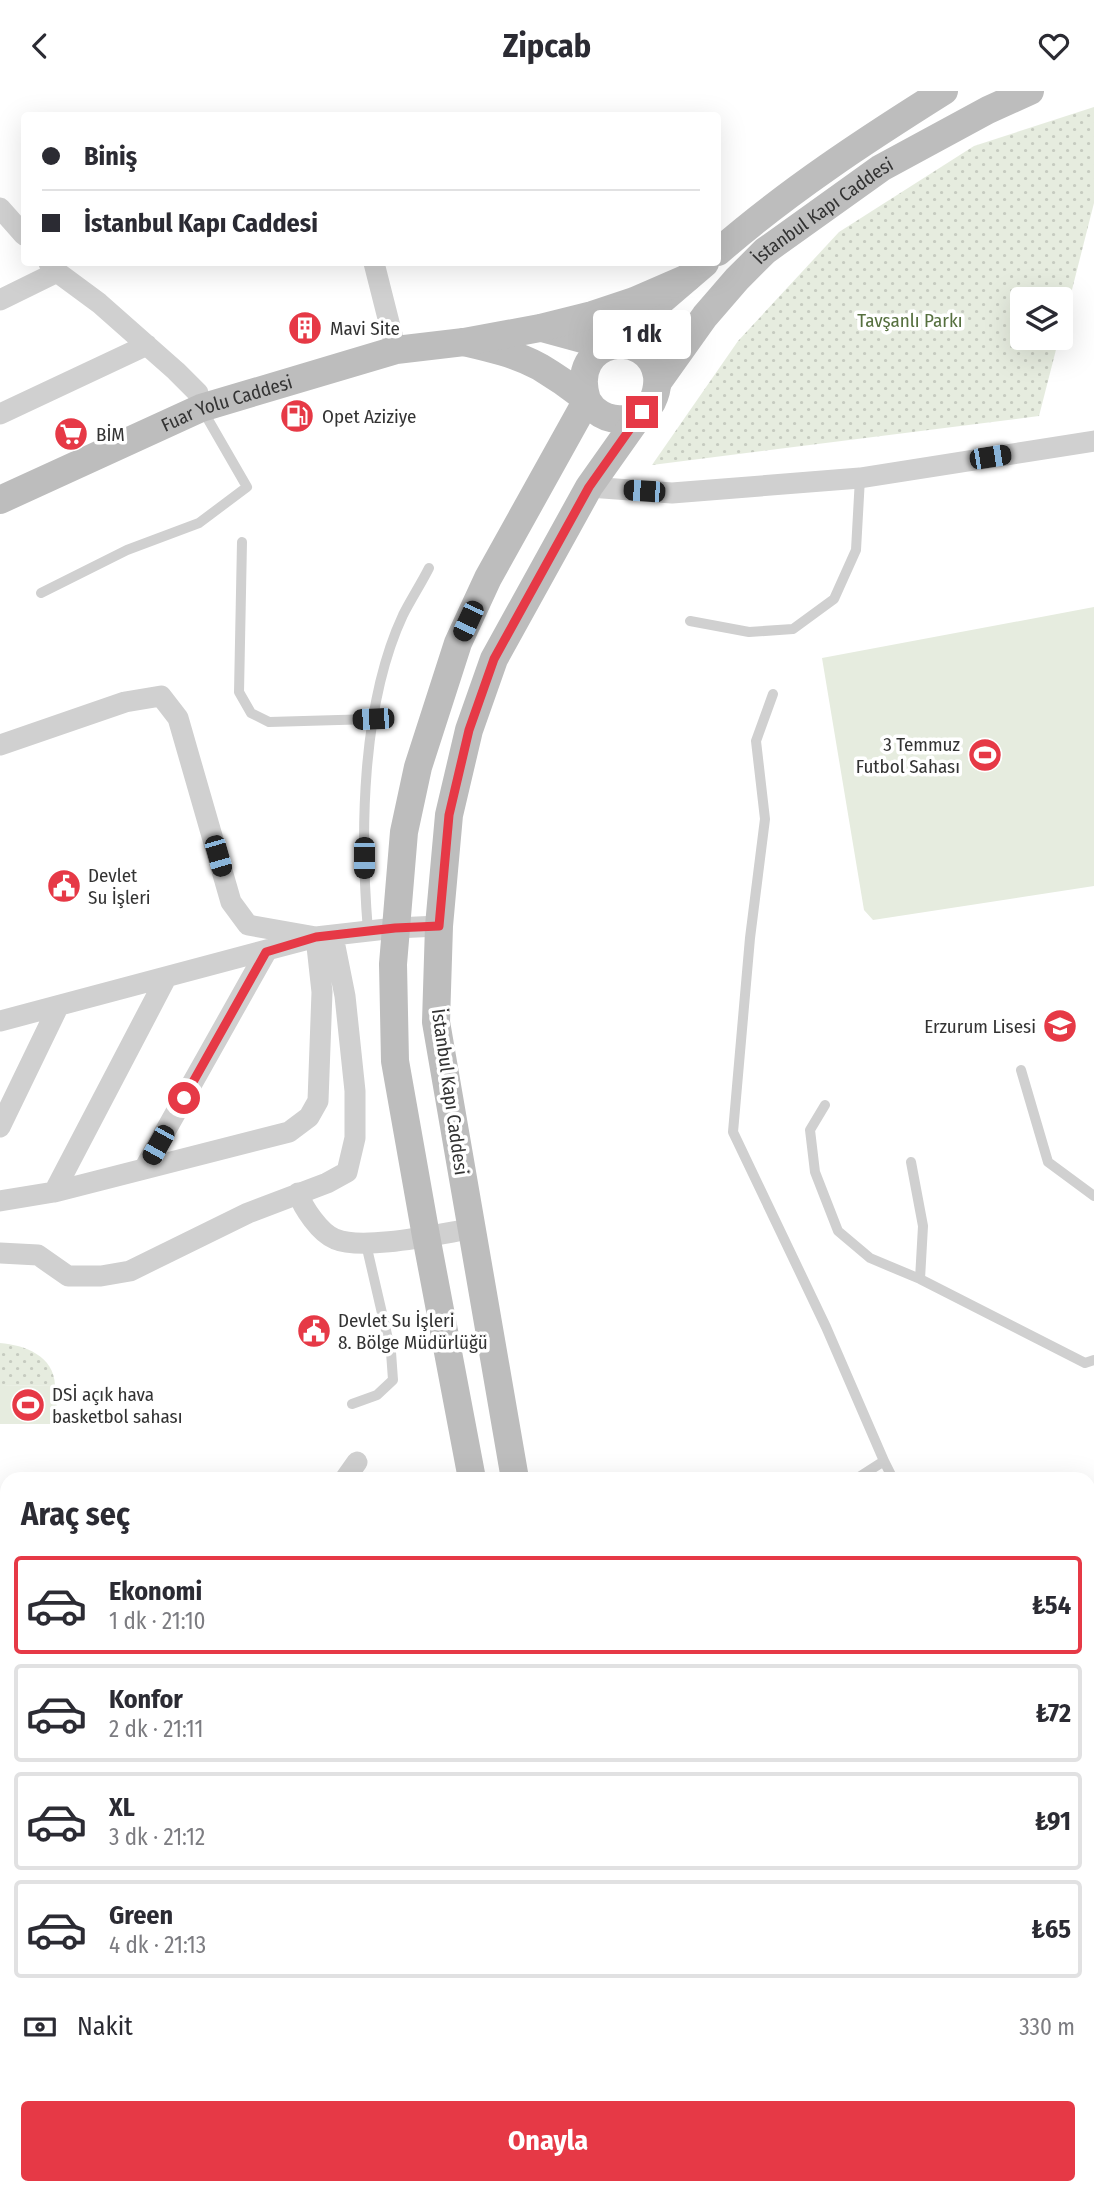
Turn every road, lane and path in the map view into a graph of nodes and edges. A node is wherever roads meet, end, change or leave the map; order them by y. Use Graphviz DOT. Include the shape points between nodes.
graph roads {
  1 [pos="944,91"];
  2 [pos="1030,91"];
  3 [pos="0,208"];
  4 [pos="21,232"];
  5 [pos="721,248"];
  6 [pos="375,266"];
  7 [pos="53,267"];
  8 [pos="696,270"];
  9 [pos="0,300"];
  10 [pos="540,328"];
  11 [pos="464,342"];
  12 [pos="147,345"];
  13 [pos="608,347"];
  14 [pos="396,350"];
  15 [pos="657,382"];
  16 [pos="587,400"];
  17 [pos="201,408"];
  18 [pos="642,412"];
  19 [pos="0,414"];
  20 [pos="1094,441"];
  21 [pos="860,478"];
  22 [pos="589,487"];
  23 [pos="0,500"];
  24 [pos="242,542"];
  25 [pos="429,568"];
  26 [pos="41,593"];
  27 [pos="690,621"];
  28 [pos="773,694"];
  29 [pos="373,719"];
  30 [pos="0,745"];
  31 [pos="439,926"];
  32 [pos="382,930"];
  33 [pos="325,937"];
  34 [pos="266,952"];
  35 [pos="166,978"];
  36 [pos="58,1007"];
  37 [pos="0,1021"];
  38 [pos="1021,1070"];
  39 [pos="825,1105"];
  40 [pos="0,1127"];
  41 [pos="911,1163"];
  42 [pos="144,1168"];
  43 [pos="54,1192"];
  44 [pos="298,1193"];
  45 [pos="1094,1196"];
  46 [pos="0,1201"];
  47 [pos="470,1229"];
  48 [pos="426,1236"];
  49 [pos="366,1244"];
  50 [pos="0,1252"];
  51 [pos="919,1279"];
  52 [pos="1094,1360"];
  53 [pos="352,1403"];
  54 [pos="884,1461"];
  55 [pos="471,1472"];
  56 [pos="514,1472"];
  57 [pos="867,1472"];
  58 [pos="890,1472"];
  1 -- 5 [label="main road" via="857,147"];
  2 -- 15 [label="main road, İstanbul Kapı Caddesi" via="881,168 765,251 705,316"];
  3 -- 4 [label="street"];
  6 -- 14 [label="street"];
  7 -- 9 [label="street"];
  7 -- 12 [label="street"];
  8 -- 10 [label="main road, Fuar Yolu Caddesi" via="614,308"];
  8 -- 13 [label="main road"];
  10 -- 11 [label="main road, Fuar Yolu Caddesi"];
  10 -- 13 [label="main road"];
  11 -- 14 [label="main road, Fuar Yolu Caddesi"];
  11 -- 16 [label="main road" via="509,353 541,368"];
  12 -- 17 [label="street" via="198,393"];
  12 -- 19 [label="street"];
  13 -- 15 [label="main road" via="620,344 642,351 656,370"];
  13 -- 16 [label="main road" via="596,353 583,375"];
  14 -- 17 [label="main road, Fuar Yolu Caddesi"];
  15 -- 18 [label="main road" via="656,393"];
  16 -- 18 [label="main road" via="606,417 632,418"];
  16 -- 32 [label="main road" via="488,577 458,643 418,767"];
  17 -- 23 [label="main road, Fuar Yolu Caddesi"];
  17 -- 26 [label="lane" via="247,487 199,523 127,550"];
  18 -- 22 [label="main road, İstanbul Kapı Caddesi"];
  20 -- 21 [label="street"];
  21 -- 22 [label="street" via="672,493"];
  21 -- 27 [label="lane" via="856,550 834,599 793,629 749,632"];
  22 -- 31 [label="main road, İstanbul Kapı Caddesi" via="494,659 469,730 449,815"];
  24 -- 29 [label="lane" via="239,692 251,713 269,722"];
  25 -- 29 [label="lane" via="403,616 383,671"];
  28 -- 54 [label="lane" via="756,741 765,819 733,1132"];
  29 -- 32 [label="lane" via="364,884"];
  30 -- 33 [label="street" via="125,702 161,696 178,718 231,902 248,925"];
  31 -- 32 [label="street"];
  31 -- 47 [label="main road, İstanbul Kapı Caddesi" via="436,1022"];
  32 -- 33 [label="street"];
  32 -- 48 [label="main road" via="393,964 395,1061"];
  33 -- 34 [label="street"];
  33 -- 42 [label="street" via="318,1101 309,1117 289,1132"];
  33 -- 44 [label="street" via="345,996 355,1138 347,1172"];
  34 -- 35 [label="street"];
  34 -- 42 [label="street"];
  35 -- 36 [label="street"];
  35 -- 43 [label="street"];
  36 -- 37 [label="street"];
  36 -- 40 [label="street"];
  38 -- 45 [label="lane" via="1048,1162"];
  39 -- 51 [label="lane" via="810,1130 815,1172 838,1231 870,1258"];
  41 -- 51 [label="lane" via="923,1226"];
  42 -- 43 [label="street"];
  43 -- 46 [label="street"];
  44 -- 49 [label="street" via="309,1216 333,1239"];
  44 -- 50 [label="street" via="130,1271 68,1276 38,1255"];
  47 -- 48 [label="street"];
  47 -- 56 [label="main road, İstanbul Kapı Caddesi"];
  48 -- 49 [label="street"];
  48 -- 55 [label="main road"];
  49 -- 53 [label="lane" via="393,1380 377,1395"];
  51 -- 52 [label="lane" via="1085,1363"];
  54 -- 57 [label="lane"];
  54 -- 58 [label="lane"];
}
